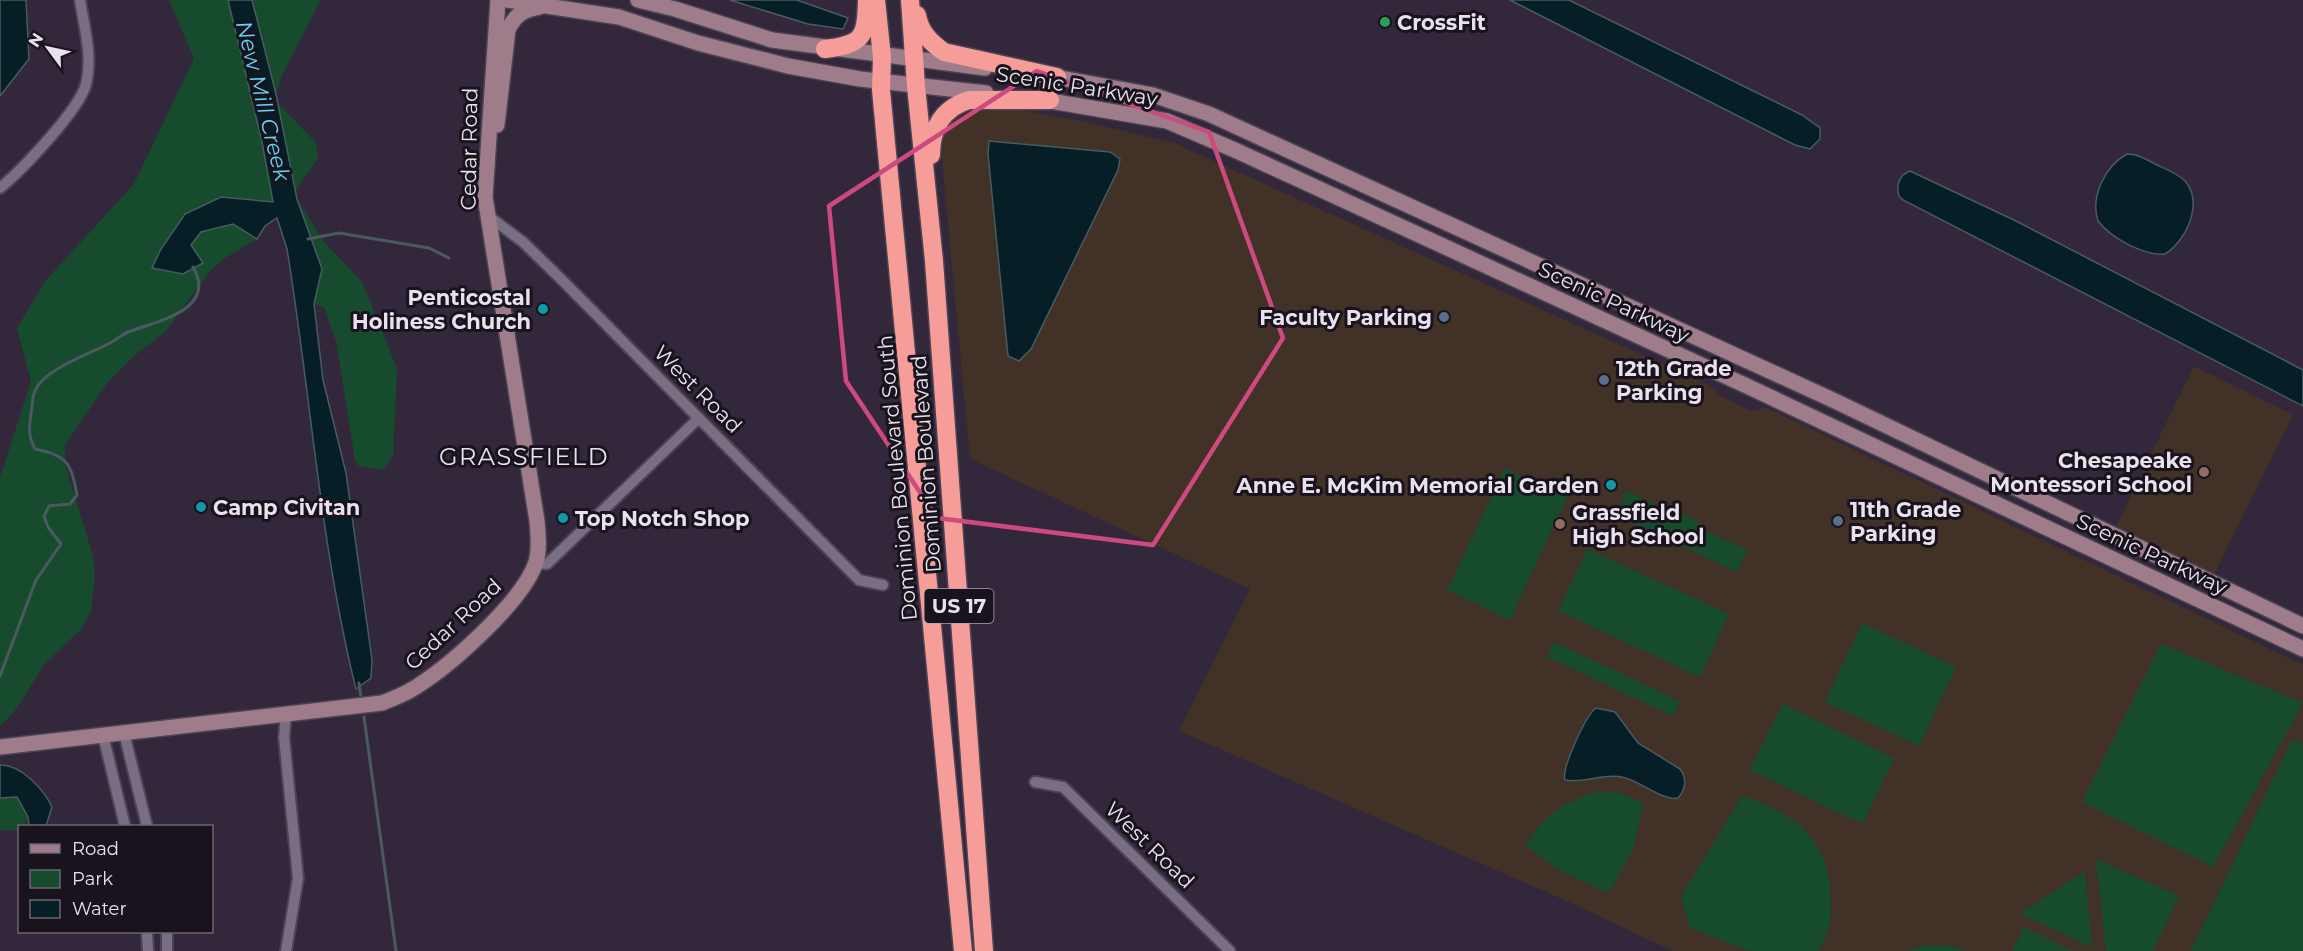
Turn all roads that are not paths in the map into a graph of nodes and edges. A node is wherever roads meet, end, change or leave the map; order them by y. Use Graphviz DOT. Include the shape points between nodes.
graph roads {
  1 [pos="80,0"];
  2 [pos="498,0"];
  3 [pos="507,0"];
  4 [pos="638,0"];
  5 [pos="867,0"];
  6 [pos="876,0"];
  7 [pos="912,0"];
  8 [pos="556,6"];
  9 [pos="825,49"];
  10 [pos="882,57"];
  11 [pos="915,60"];
  12 [pos="1057,77"];
  13 [pos="881,80"];
  14 [pos="916,86"];
  15 [pos="1050,100"];
  16 [pos="485,187"];
  17 [pos="0,188"];
  18 [pos="487,214"];
  19 [pos="931,228"];
  20 [pos="699,418"];
  21 [pos="949,468"];
  22 [pos="918,470"];
  23 [pos="536,563"];
  24 [pos="883,585"];
  25 [pos="2303,626"];
  26 [pos="2303,649"];
  27 [pos="286,715"];
  28 [pos="124,733"];
  29 [pos="103,735"];
  30 [pos="0,747"];
  31 [pos="1035,782"];
  32 [pos="125,825"];
  33 [pos="147,825"];
  34 [pos="147,933"];
  35 [pos="167,933"];
  36 [pos="148,951"];
  37 [pos="167,951"];
  38 [pos="286,951"];
  39 [pos="963,951"];
  40 [pos="984,951"];
  41 [pos="1230,951"];
  1 -- 17 [label="street" via="89,67 84,90 48,138"];
  2 -- 16 [label="street, Cedar Road"];
  3 -- 8 [label="street"];
  4 -- 9 [label="street, Scenic Parkway" via="772,40"];
  5 -- 9 [label="highway" via="866,25 860,38 849,46"];
  6 -- 10 [label="highway, Dominion Boulevard South / US 17"];
  7 -- 11 [label="highway, US 17"];
  7 -- 12 [label="highway" via="919,24 930,42 944,52"];
  8 -- 13 [label="street, Scenic Parkway" via="619,17 788,66"];
  8 -- 16 [label="street" via="524,10 511,23"];
  9 -- 10 [label="street, Scenic Parkway"];
  10 -- 11 [label="street, Scenic Parkway"];
  10 -- 13 [label="highway, Dominion Boulevard South / US 17"];
  11 -- 12 [label="street, Scenic Parkway"];
  11 -- 14 [label="highway, US 17"];
  12 -- 25 [label="street, Scenic Parkway" via="1153,95 1209,114 1835,401"];
  13 -- 14 [label="street, Scenic Parkway"];
  13 -- 22 [label="highway, Dominion Boulevard South / US 17"];
  14 -- 15 [label="street, Scenic Parkway"];
  14 -- 19 [label="highway, US 17"];
  15 -- 19 [label="highway" via="969,100 947,110 933,136 930,153 937,197"];
  15 -- 26 [label="street, Scenic Parkway" via="1167,122 1237,151"];
  16 -- 18 [label="street, Cedar Road"];
  18 -- 20 [label="street, West Road" via="523,242"];
  18 -- 23 [label="street, Cedar Road" via="531,476 539,542"];
  19 -- 21 [label="highway, Dominion Boulevard / US 17"];
  20 -- 23 [label="street" via="547,564"];
  20 -- 24 [label="street, West Road" via="859,579"];
  21 -- 22 [label="highway"];
  21 -- 40 [label="highway, Dominion Boulevard / US 17"];
  22 -- 39 [label="highway, Dominion Boulevard South / US 17"];
  23 -- 27 [label="street, Cedar Road" via="523,586 491,623 419,686 367,706"];
  27 -- 28 [label="street, Cedar Road"];
  27 -- 38 [label="street" via="286,765 298,878"];
  28 -- 29 [label="street, Cedar Road"];
  28 -- 33 [label="street"];
  29 -- 30 [label="street, Cedar Road"];
  29 -- 32 [label="street"];
  31 -- 41 [label="street, West Road" via="1063,787"];
  34 -- 36 [label="street"];
  35 -- 37 [label="street"];
}
